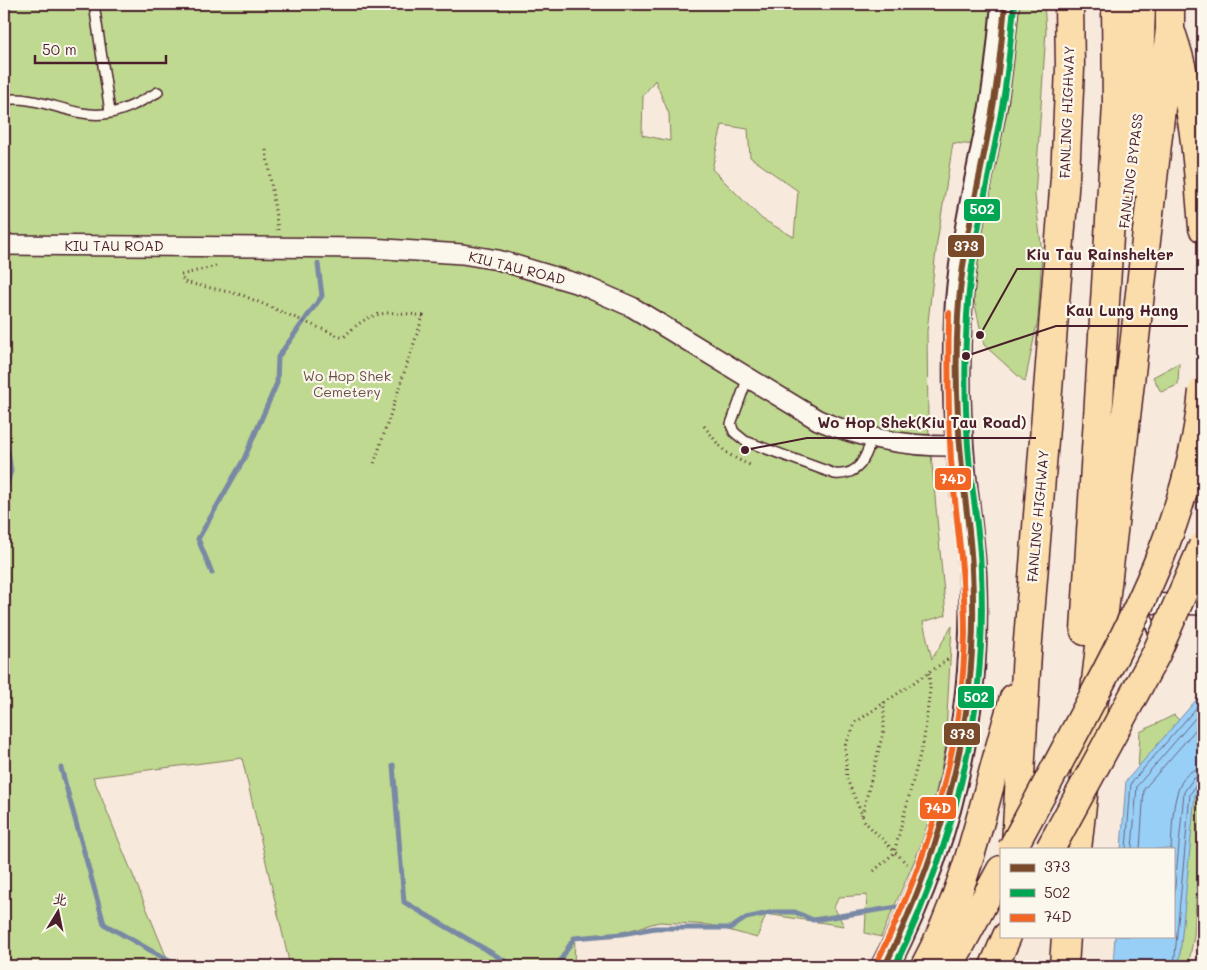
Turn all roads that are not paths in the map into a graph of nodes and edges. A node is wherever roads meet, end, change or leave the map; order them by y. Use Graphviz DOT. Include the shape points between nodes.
graph roads {
  1 [pos="94,4"];
  2 [pos="1005,4"];
  3 [pos="1069,4"];
  4 [pos="1116,4"];
  5 [pos="1141,4"];
  6 [pos="1170,16"];
  7 [pos="158,92"];
  8 [pos="4,100"];
  9 [pos="110,112"];
  10 [pos="1203,228"];
  11 [pos="4,246"];
  12 [pos="748,377"];
  13 [pos="1203,391"];
  14 [pos="872,439"];
  15 [pos="959,446"];
  16 [pos="1095,456"];
  17 [pos="1203,546"];
  18 [pos="1142,603"];
  19 [pos="1203,605"];
  20 [pos="1027,653"];
  21 [pos="1163,658"];
  22 [pos="1013,848"];
  23 [pos="1016,848"];
  24 [pos="1051,848"];
  25 [pos="1072,848"];
  26 [pos="1077,848"];
  27 [pos="1000,872"];
  28 [pos="1008,938"];
  29 [pos="1009,938"];
  30 [pos="885,966"];
  31 [pos="925,966"];
  32 [pos="949,966"];
  33 [pos="994,966"];
  34 [pos="1008,966"];
  1 -- 9 [label="lane"];
  2 -- 15 [label="main road" via="996,87 973,198 962,275 957,355"];
  3 -- 20 [label="highway, FANLING HIGHWAY" via="1065,176"];
  4 -- 16 [label="highway" via="1117,105"];
  5 -- 16 [label="highway, FANLING BYPASS" via="1138,108"];
  6 -- 10 [label="highway" via="1190,96"];
  6 -- 26 [label="highway"];
  7 -- 9 [label="lane" via="135,105"];
  8 -- 9 [label="lane" via="38,101 70,110"];
  11 -- 12 [label="street, KIU TAU ROAD" via="370,248 471,255 539,271 632,307"];
  12 -- 14 [label="street, KIU TAU ROAD" via="818,420"];
  12 -- 14 [label="lane" via="731,424 734,432 745,441 845,475 857,470 865,460"];
  13 -- 22 [label="highway, bridge" via="1189,474 1159,565 1121,644"];
  14 -- 15 [label="street, KIU TAU ROAD" via="935,447"];
  15 -- 30 [label="main road" via="973,586 972,662 964,735 938,841 920,890"];
  16 -- 25 [label="highway"];
  17 -- 24 [label="highway, bridge" via="1156,654"];
  18 -- 19 [label="street"];
  18 -- 21 [label="lane"];
  20 -- 23 [label="highway, FANLING HIGHWAY"];
  20 -- 31 [label="highway" via="968,866"];
  27 -- 32 [label="highway"];
  28 -- 33 [label="highway"];
  29 -- 34 [label="highway"];
}
